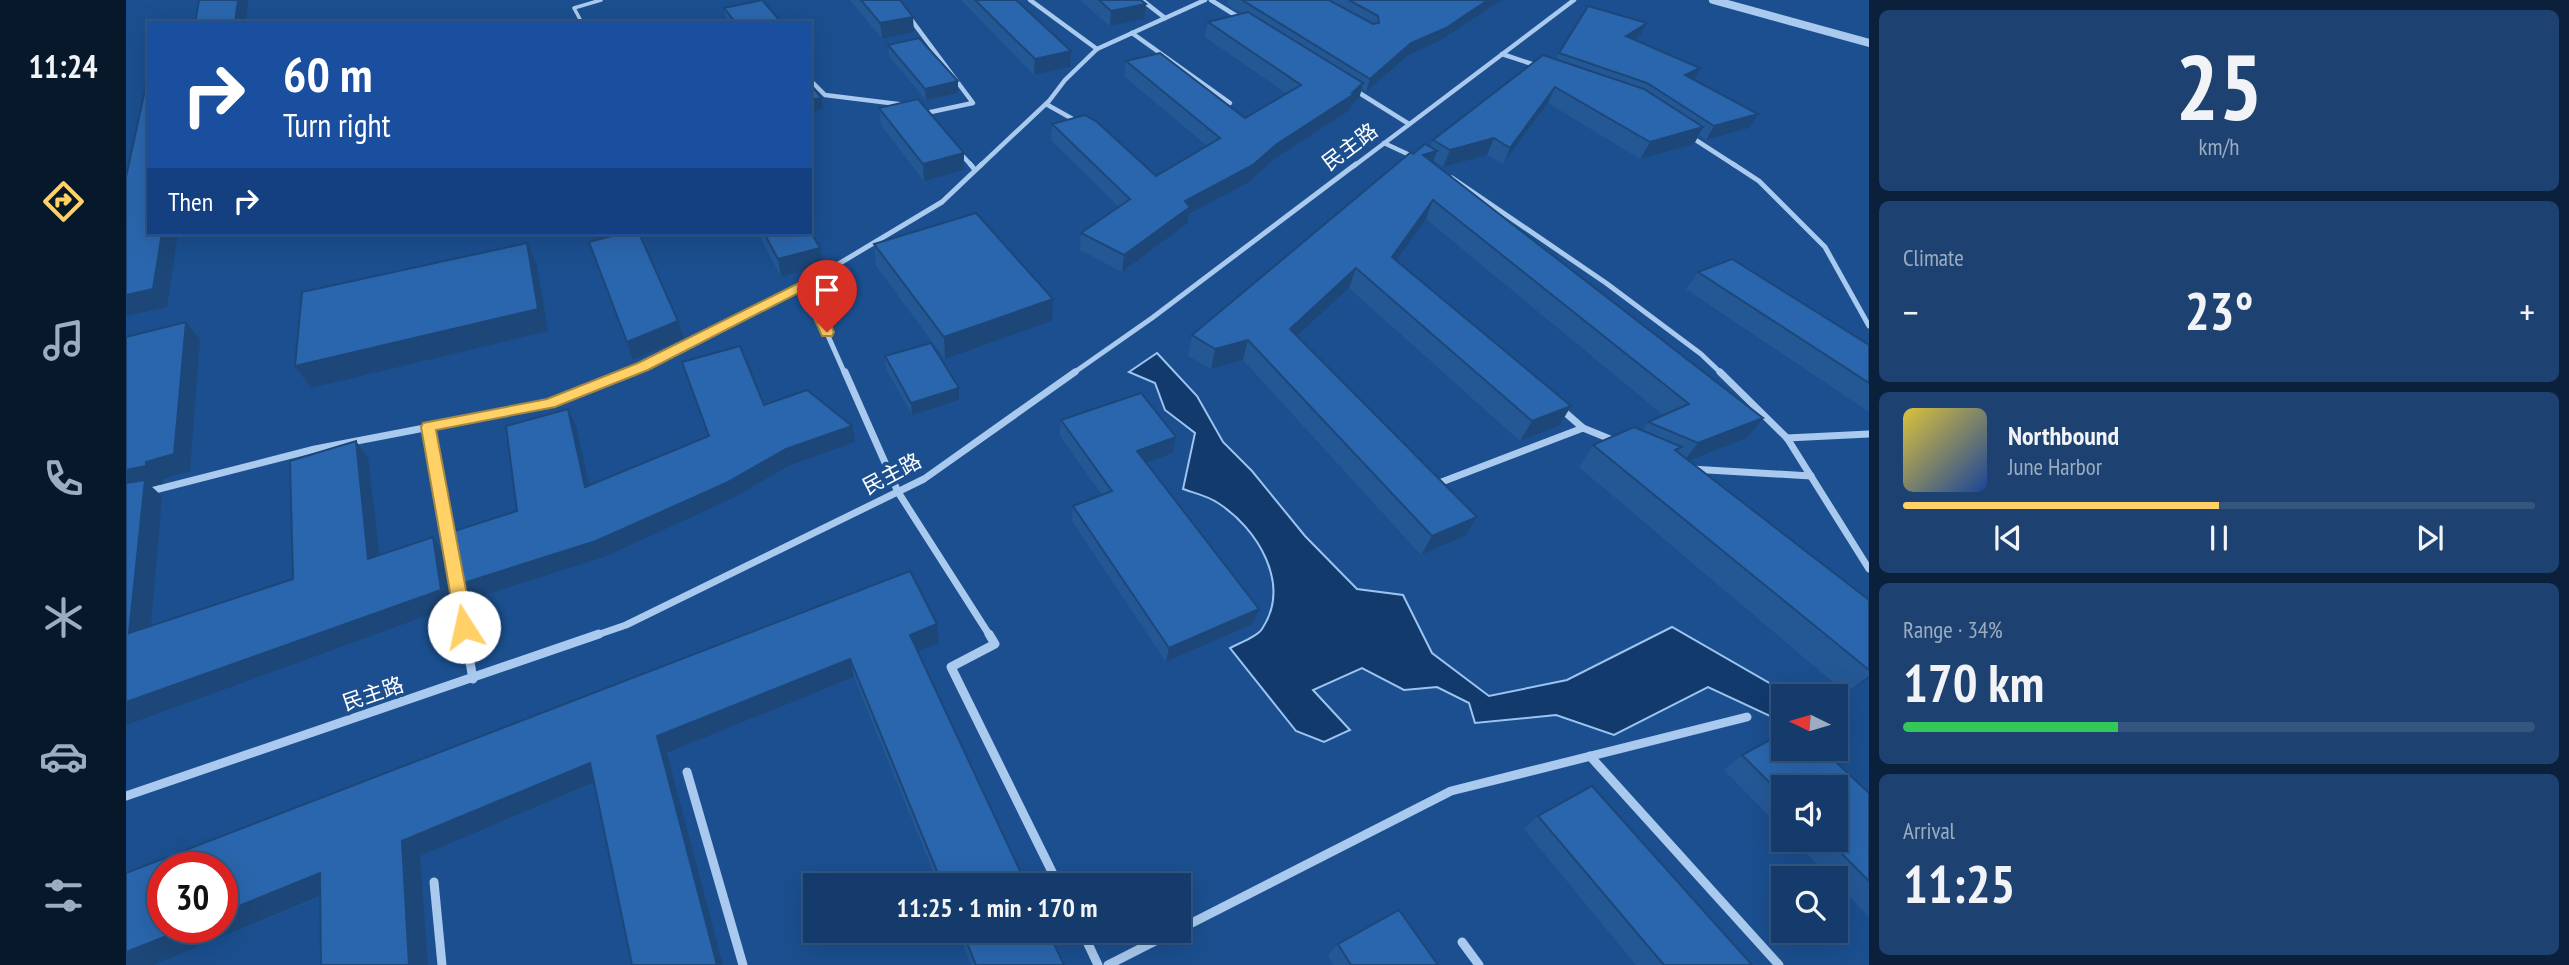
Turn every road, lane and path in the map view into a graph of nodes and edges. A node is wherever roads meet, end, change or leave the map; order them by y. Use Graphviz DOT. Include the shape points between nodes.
graph roads {
  1 [pos="601,0"];
  2 [pos="1030,0"];
  3 [pos="1142,0"];
  4 [pos="1205,0"];
  5 [pos="1211,0"];
  6 [pos="1574,0"];
  7 [pos="1713,0"];
  8 [pos="1739,0"];
  9 [pos="910,18"];
  10 [pos="1165,18"];
  11 [pos="581,21"];
  12 [pos="1245,21"];
  13 [pos="1132,33"];
  14 [pos="1869,36"];
  15 [pos="1869,43"];
  16 [pos="1097,49"];
  17 [pos="1503,54"];
  18 [pos="1544,68"];
  19 [pos="812,82"];
  20 [pos="1346,85"];
  21 [pos="1230,103"];
  22 [pos="1046,104"];
  23 [pos="907,105"];
  24 [pos="921,107"];
  25 [pos="926,113"];
  26 [pos="934,123"];
  27 [pos="1081,124"];
  28 [pos="1409,124"];
  29 [pos="1682,131"];
  30 [pos="951,142"];
  31 [pos="1384,143"];
  32 [pos="1423,161"];
  33 [pos="975,170"];
  34 [pos="1445,173"];
  35 [pos="805,284"];
  36 [pos="1869,326"];
  37 [pos="1553,401"];
  38 [pos="428,427"];
  39 [pos="1583,428"];
  40 [pos="1869,434"];
  41 [pos="1787,438"];
  42 [pos="1620,443"];
  43 [pos="1681,469"];
  44 [pos="1811,476"];
  45 [pos="1440,483"];
  46 [pos="898,492"];
  47 [pos="140,494"];
  48 [pos="449,547"];
  49 [pos="1869,569"];
  50 [pos="454,574"];
  51 [pos="473,679"];
  52 [pos="1746,717"];
  53 [pos="1590,756"];
  54 [pos="687,772"];
  55 [pos="126,796"];
  56 [pos="1053,873"];
  57 [pos="434,882"];
  58 [pos="1191,923"];
  59 [pos="1462,942"];
  60 [pos="1088,943"];
  61 [pos="1151,943"];
  62 [pos="442,965"];
  63 [pos="743,965"];
  64 [pos="1098,965"];
  65 [pos="1108,965"];
  66 [pos="1479,965"];
  67 [pos="1779,965"];
  1 -- 11 [label="lane" via="574,8"];
  2 -- 16 [label="street"];
  3 -- 10 [label="street"];
  4 -- 10 [label="street"];
  5 -- 12 [label="street"];
  6 -- 17 [label="street, 民主路"];
  7 -- 15 [label="street"];
  8 -- 14 [label="street"];
  9 -- 25 [label="street" via="973,103"];
  10 -- 13 [label="street"];
  13 -- 16 [label="street"];
  13 -- 21 [label="street"];
  16 -- 22 [label="street"];
  17 -- 18 [label="street"];
  17 -- 28 [label="street, 民主路"];
  19 -- 23 [label="street" via="825,95"];
  20 -- 28 [label="street"];
  22 -- 27 [label="street"];
  22 -- 33 [label="street"];
  24 -- 25 [label="street"];
  25 -- 26 [label="street"];
  28 -- 31 [label="street, 民主路"];
  29 -- 36 [label="street" via="1759,181 1825,247"];
  30 -- 33 [label="street"];
  31 -- 32 [label="street"];
  31 -- 46 [label="street, 民主路" via="1152,318 924,479"];
  33 -- 35 [label="street" via="942,202"];
  34 -- 41 [label="street" via="1701,354"];
  35 -- 38 [label="street" via="643,366 550,404"];
  35 -- 46 [label="street"];
  37 -- 39 [label="street"];
  38 -- 47 [label="street" via="315,449"];
  38 -- 48 [label="street"];
  39 -- 42 [label="street"];
  39 -- 45 [label="street"];
  40 -- 41 [label="street"];
  41 -- 44 [label="street"];
  43 -- 44 [label="street"];
  44 -- 49 [label="street"];
  46 -- 51 [label="street, 民主路" via="626,625"];
  46 -- 56 [label="street" via="995,644 951,667"];
  50 -- 51 [label="street"];
  51 -- 55 [label="street, 民主路"];
  52 -- 53 [label="street"];
  53 -- 58 [label="street" via="1451,791"];
  53 -- 67 [label="street"];
  54 -- 63 [label="street"];
  57 -- 62 [label="street"];
  59 -- 66 [label="street"];
  60 -- 64 [label="street"];
  61 -- 65 [label="street"];
}
